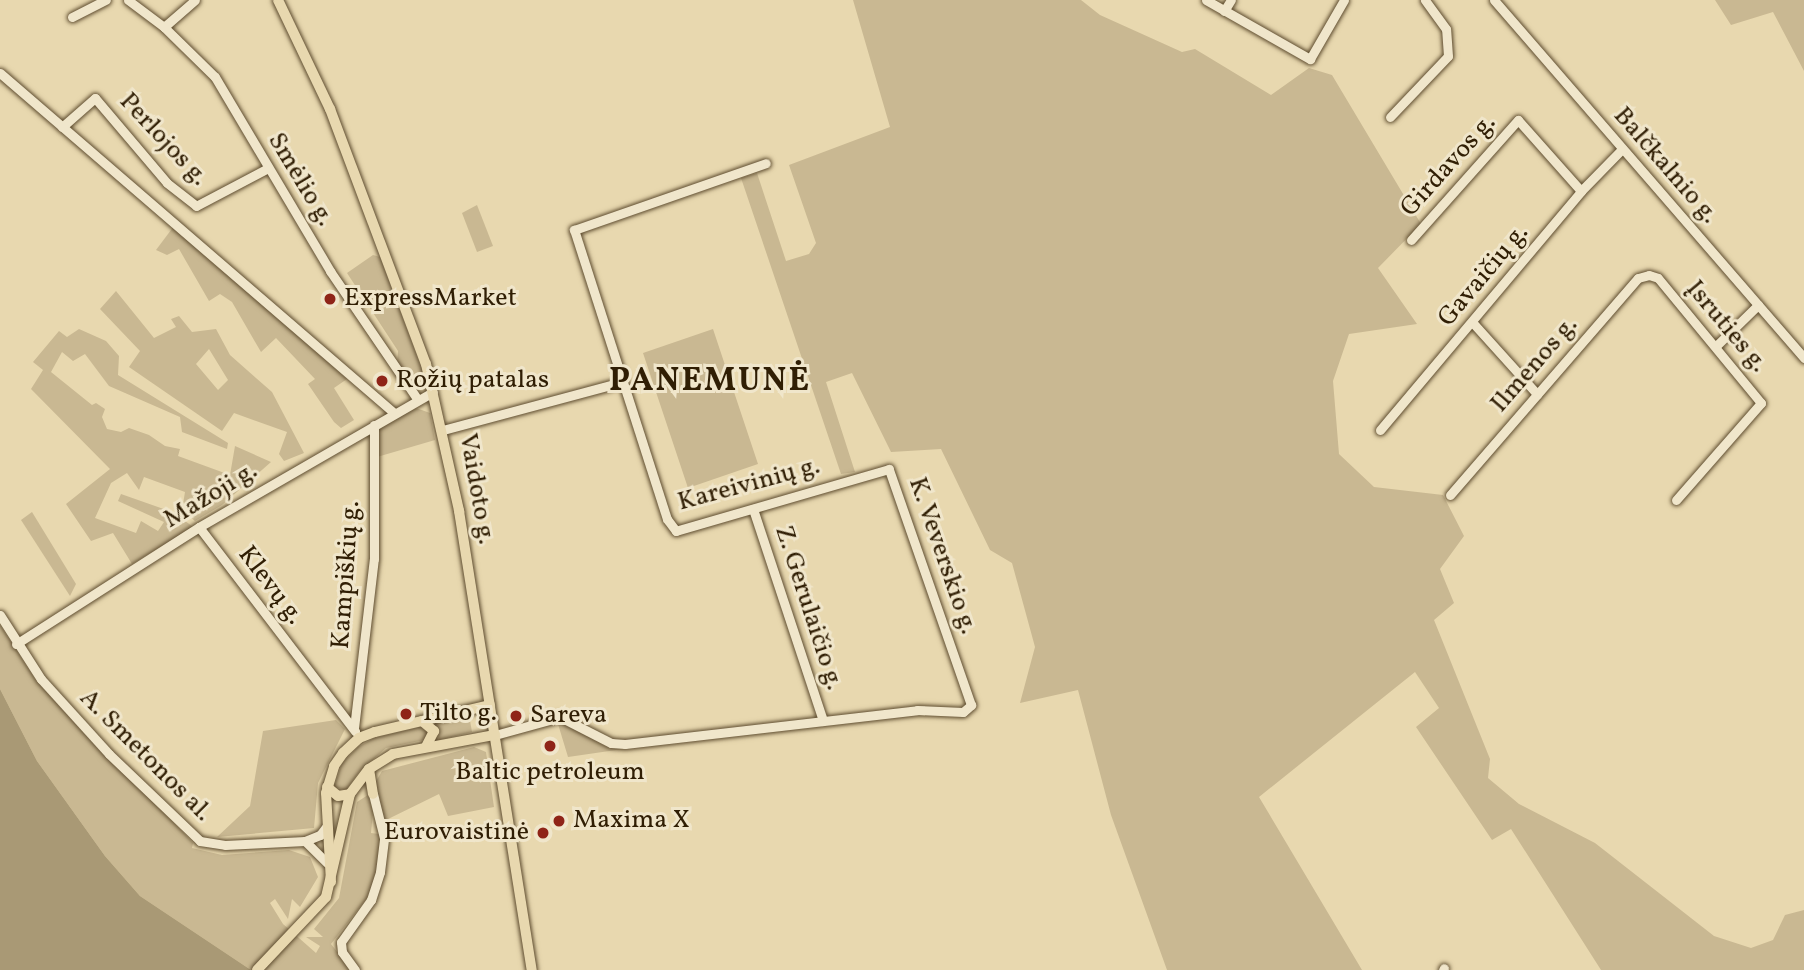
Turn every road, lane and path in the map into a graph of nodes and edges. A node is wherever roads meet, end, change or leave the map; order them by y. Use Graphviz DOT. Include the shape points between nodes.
graph roads {
  1 [pos="106,0"];
  2 [pos="128,0"];
  3 [pos="195,0"];
  4 [pos="278,0"];
  5 [pos="1206,0"];
  6 [pos="1231,0"];
  7 [pos="1344,0"];
  8 [pos="1424,0"];
  9 [pos="1494,0"];
  10 [pos="1224,11"];
  11 [pos="72,17"];
  12 [pos="164,27"];
  13 [pos="0,73"];
  14 [pos="1390,117"];
  15 [pos="62,127"];
  16 [pos="1622,149"];
  17 [pos="766,163"];
  18 [pos="268,168"];
  19 [pos="1581,191"];
  20 [pos="1410,240"];
  21 [pos="1658,278"];
  22 [pos="1758,305"];
  23 [pos="1473,323"];
  24 [pos="1716,346"];
  25 [pos="1804,358"];
  26 [pos="622,382"];
  27 [pos="433,392"];
  28 [pos="1537,394"];
  29 [pos="418,400"];
  30 [pos="394,413"];
  31 [pos="374,425"];
  32 [pos="443,430"];
  33 [pos="1380,430"];
  34 [pos="840,481"];
  35 [pos="1450,495"];
  36 [pos="1676,500"];
  37 [pos="753,509"];
  38 [pos="199,527"];
  39 [pos="0,615"];
  40 [pos="16,644"];
  41 [pos="490,705"];
  42 [pos="422,721"];
  43 [pos="823,721"];
  44 [pos="356,733"];
  45 [pos="495,735"];
  46 [pos="426,747"];
  47 [pos="369,769"];
  48 [pos="327,787"];
  49 [pos="352,792"];
  50 [pos="373,794"];
  51 [pos="326,827"];
  52 [pos="305,841"];
  53 [pos="327,863"];
  54 [pos="331,883"];
  55 [pos="257,970"];
  56 [pos="355,970"];
  57 [pos="533,970"];
  1 -- 11 [label="street"];
  2 -- 12 [label="street, Smėlio g."];
  3 -- 12 [label="street"];
  4 -- 27 [label="main road, Vaidoto g." via="330,109"];
  5 -- 10 [label="street"];
  6 -- 10 [label="street"];
  7 -- 10 [label="street" via="1310,59"];
  8 -- 14 [label="street" via="1446,29 1448,56"];
  9 -- 16 [label="street, Balčkalnio g."];
  12 -- 18 [label="street, Smėlio g." via="215,77"];
  13 -- 15 [label="street, Perlojos g."];
  15 -- 18 [label="street, Perlojos g." via="95,98 167,183 196,206"];
  15 -- 30 [label="street, Perlojos g."];
  16 -- 19 [label="street, Gavaičių g."];
  16 -- 22 [label="street, Balčkalnio g."];
  17 -- 26 [label="street" via="574,230"];
  18 -- 29 [label="street, Smėlio g." via="330,271"];
  19 -- 20 [label="street, Girdavos g." via="1518,120"];
  19 -- 23 [label="street, Gavaičių g."];
  21 -- 24 [label="street, Įsruties g."];
  21 -- 28 [label="street, Ilmenos g." via="1638,278"];
  22 -- 24 [label="street"];
  22 -- 25 [label="street, Balčkalnio g."];
  23 -- 28 [label="street"];
  23 -- 33 [label="street, Gavaičių g."];
  24 -- 36 [label="street, Įsruties g." via="1761,403"];
  26 -- 32 [label="street"];
  26 -- 37 [label="street, Kareivinių g." via="667,519 676,531"];
  27 -- 29 [label="street, Mažoji g."];
  27 -- 32 [label="main road, Vaidoto g."];
  28 -- 35 [label="street, Ilmenos g."];
  29 -- 30 [label="street, Mažoji g."];
  30 -- 31 [label="street, Mažoji g."];
  31 -- 38 [label="street, Mažoji g."];
  31 -- 44 [label="street, Kampiškių g." via="373,559"];
  32 -- 41 [label="main road, Vaidoto g."];
  34 -- 37 [label="street, Kareivinių g."];
  34 -- 43 [label="street, K. Veverskio g." via="881,469 893,475 971,705 963,712 917,710"];
  37 -- 43 [label="street, Z. Gerulaičio g."];
  38 -- 40 [label="street, Mažoji g."];
  38 -- 44 [label="street, Klevų g."];
  39 -- 40 [label="street, A. Smetonos al."];
  40 -- 52 [label="street, A. Smetonos al." via="30,666 109,754 200,841 225,845"];
  41 -- 42 [label="main road"];
  41 -- 45 [label="main road, Vaidoto g."];
  42 -- 44 [label="main road"];
  42 -- 46 [label="main road" via="434,731"];
  43 -- 45 [label="street" via="625,744 604,739 569,720 550,718 518,732"];
  44 -- 48 [label="main road" via="334,766"];
  45 -- 46 [label="main road"];
  45 -- 57 [label="main road, Vaidoto g."];
  46 -- 47 [label="main road" via="386,757"];
  47 -- 49 [label="main road"];
  47 -- 50 [label="main road"];
  48 -- 49 [label="main road" via="338,796"];
  48 -- 51 [label="main road"];
  49 -- 50 [label="main road"];
  49 -- 54 [label="main road"];
  50 -- 56 [label="street" via="384,838 380,872 371,900 341,942 342,953"];
  51 -- 52 [label="street"];
  51 -- 53 [label="main road"];
  52 -- 53 [label="street"];
  53 -- 54 [label="main road"];
  54 -- 55 [label="main road" via="322,903"];
}
